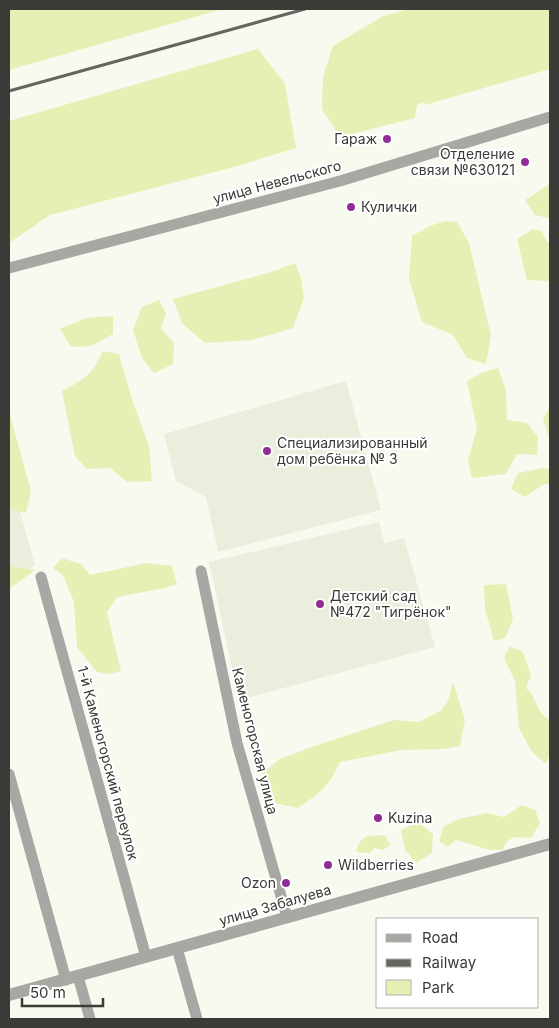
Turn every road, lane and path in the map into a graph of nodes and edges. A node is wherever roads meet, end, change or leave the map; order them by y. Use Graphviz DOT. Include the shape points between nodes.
graph roads {
  1 [pos="550,117"];
  2 [pos="9,268"];
  3 [pos="201,571"];
  4 [pos="41,577"];
  5 [pos="9,774"];
  6 [pos="550,844"];
  7 [pos="287,917"];
  8 [pos="177,948"];
  9 [pos="146,957"];
  10 [pos="72,978"];
  11 [pos="9,996"];
  12 [pos="90,1019"];
  13 [pos="197,1019"];
  1 -- 2 [label="street, улица Невельского" via="340,181"];
  3 -- 7 [label="street, Каменогорская улица" via="237,743"];
  4 -- 9 [label="street, 1-й Каменогорский переулок"];
  5 -- 10 [label="street"];
  6 -- 7 [label="street, улица Забалуева"];
  7 -- 8 [label="street, улица Забалуева"];
  8 -- 9 [label="street, улица Забалуева"];
  8 -- 13 [label="street"];
  9 -- 10 [label="street, улица Забалуева"];
  10 -- 11 [label="street, улица Забалуева"];
  10 -- 12 [label="street"];
}
